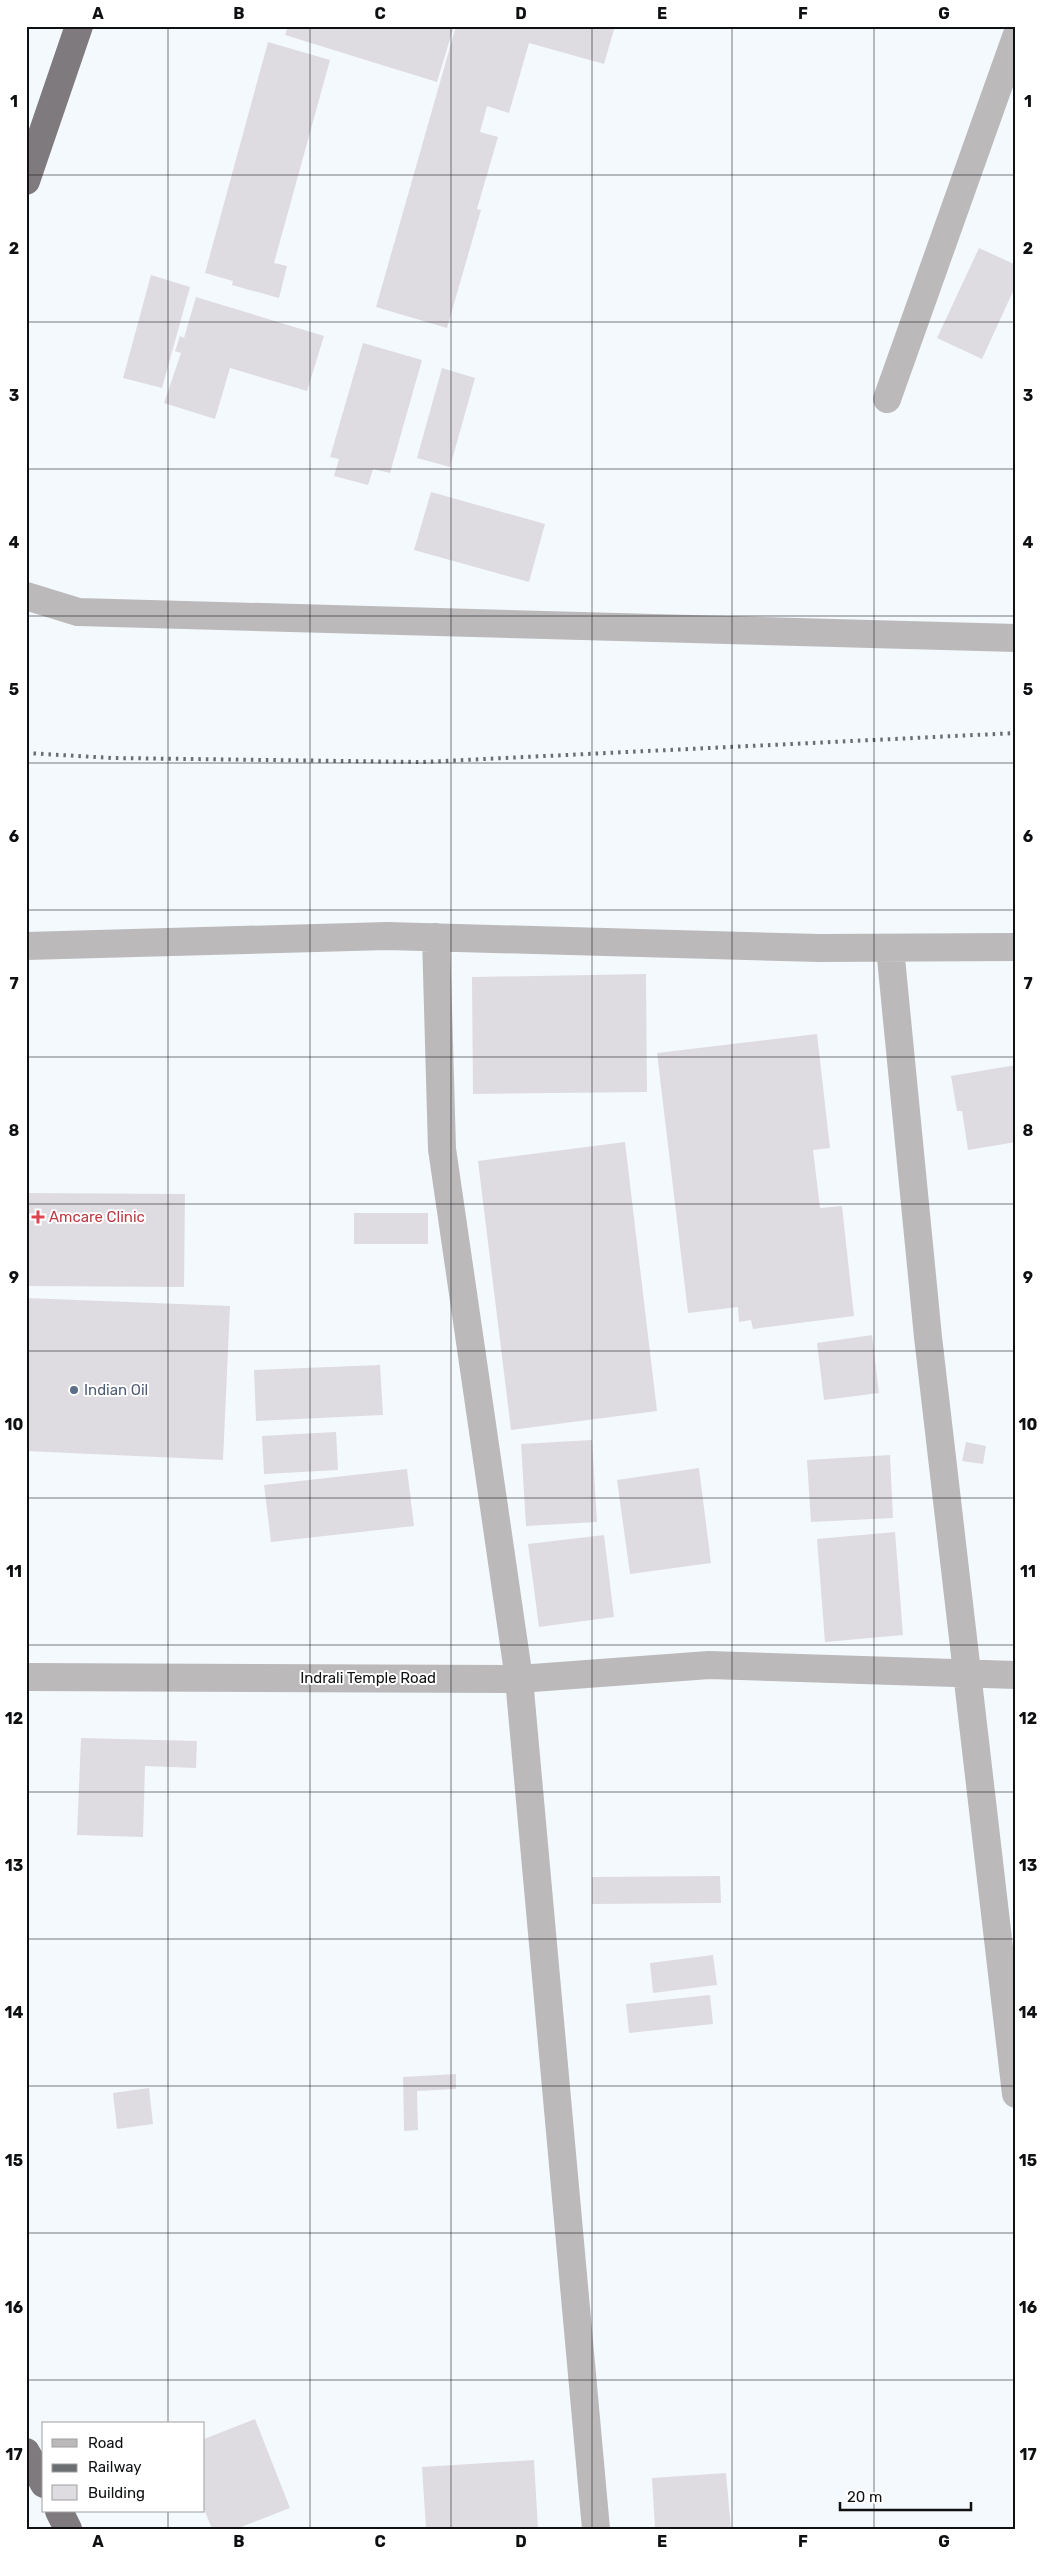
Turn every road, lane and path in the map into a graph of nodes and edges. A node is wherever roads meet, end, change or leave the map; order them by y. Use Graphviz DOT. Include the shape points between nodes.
graph roads {
  1 [pos="79,26"];
  2 [pos="1016,38"];
  3 [pos="26,181"];
  4 [pos="887,399"];
  5 [pos="26,596"];
  6 [pos="1016,638"];
  7 [pos="436,938"];
  8 [pos="26,946"];
  9 [pos="1016,947"];
  10 [pos="890,948"];
  11 [pos="966,1674"];
  12 [pos="1016,1675"];
  13 [pos="26,1677"];
  14 [pos="519,1679"];
  15 [pos="1016,2094"];
  16 [pos="26,2452"];
  17 [pos="42,2480"];
  18 [pos="60,2512"];
  19 [pos="68,2529"];
  20 [pos="596,2529"];
  1 -- 3 [label="highway"];
  2 -- 4 [label="street"];
  5 -- 6 [label="street" via="78,612"];
  7 -- 8 [label="street" via="387,936"];
  7 -- 10 [label="street"];
  7 -- 14 [label="street" via="442,1149"];
  9 -- 10 [label="street"];
  10 -- 11 [label="street" via="928,1337"];
  11 -- 12 [label="street, Indrali Temple Road"];
  11 -- 14 [label="street, Indrali Temple Road" via="709,1666"];
  11 -- 15 [label="street"];
  13 -- 14 [label="street, Indrali Temple Road"];
  14 -- 20 [label="street"];
  16 -- 17 [label="highway"];
  18 -- 19 [label="highway"];
}
